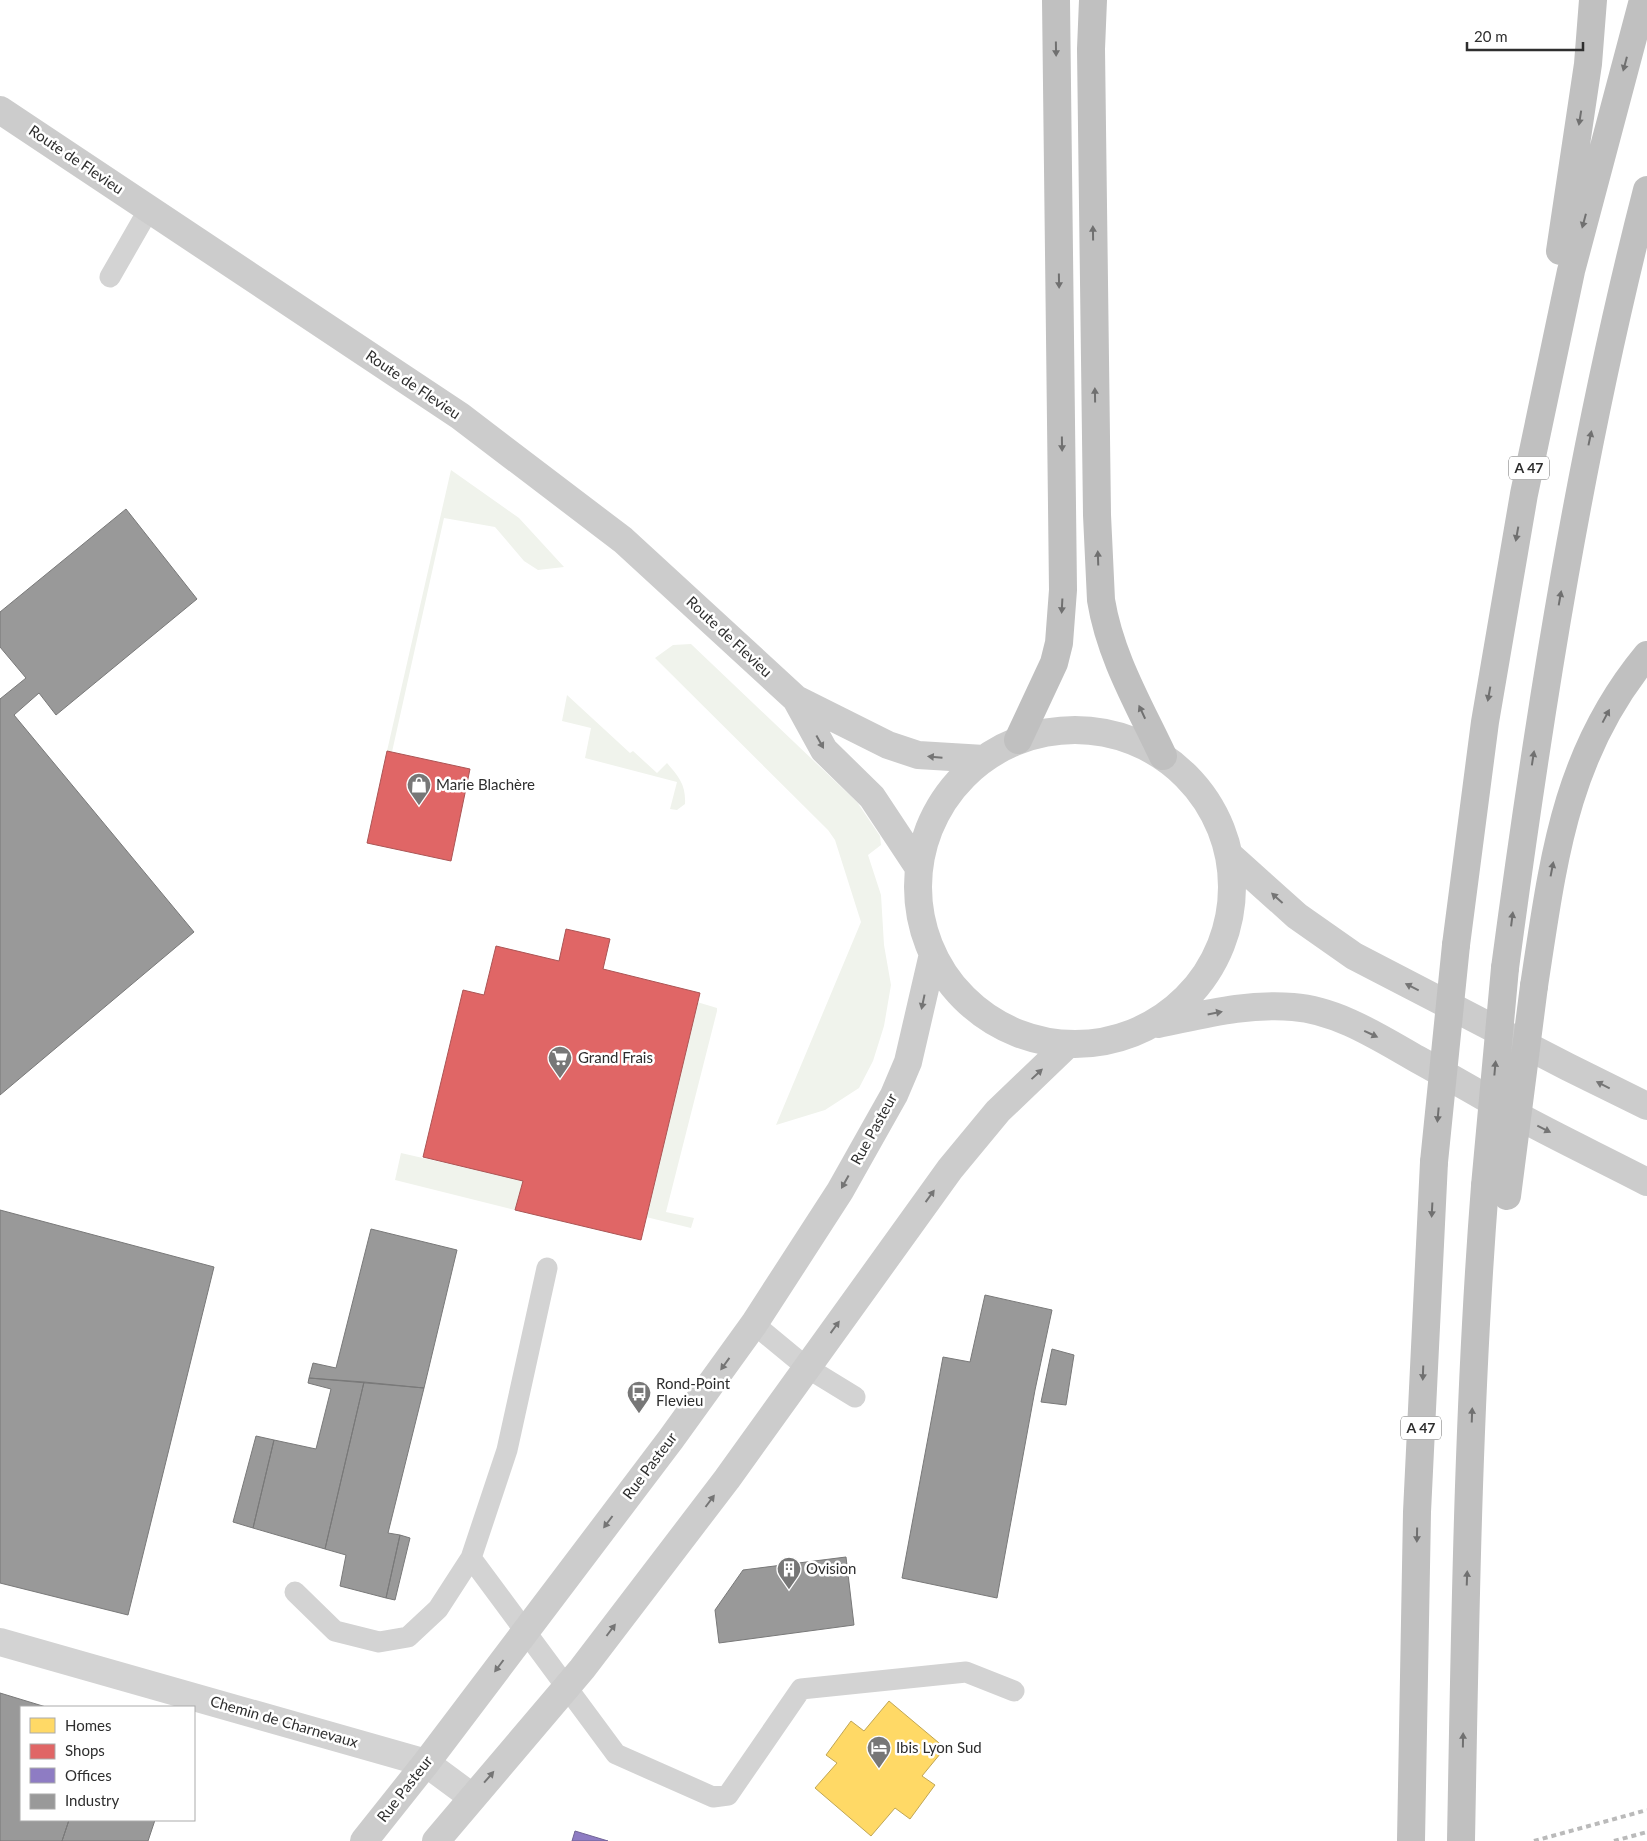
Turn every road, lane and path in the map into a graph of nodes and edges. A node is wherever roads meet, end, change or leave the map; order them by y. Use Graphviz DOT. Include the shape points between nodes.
graph roads {
  1 [pos="1056,0"];
  2 [pos="1093,0"];
  3 [pos="1593,0"];
  4 [pos="1643,0"];
  5 [pos="0,110"];
  6 [pos="1647,190"];
  7 [pos="149,209"];
  8 [pos="110,277"];
  9 [pos="1524,494"];
  10 [pos="1647,655"];
  11 [pos="796,699"];
  12 [pos="1018,740"];
  13 [pos="1163,756"];
  14 [pos="984,759"];
  15 [pos="1229,854"];
  16 [pos="919,868"];
  17 [pos="933,954"];
  18 [pos="1150,1026"];
  19 [pos="1068,1044"];
  20 [pos="1647,1106"];
  21 [pos="1647,1182"];
  22 [pos="1496,1191"];
  23 [pos="548,1268"];
  24 [pos="754,1324"];
  25 [pos="806,1367"];
  26 [pos="856,1397"];
  27 [pos="471,1558"];
  28 [pos="294,1592"];
  29 [pos="524,1632"];
  30 [pos="0,1642"];
  31 [pos="567,1688"];
  32 [pos="1014,1691"];
  33 [pos="426,1763"];
  34 [pos="472,1797"];
  35 [pos="364,1841"];
  36 [pos="436,1841"];
  37 [pos="1411,1841"];
  38 [pos="1462,1841"];
  1 -- 12 [label="highway, one-way" via="1063,590 1059,643 1054,663"];
  13 -- 2 [label="highway, one-way" via="1113,650 1100,600 1095,410"];
  3 -- 9 [label="highway, one-way" via="1588,64"];
  4 -- 9 [label="highway, A 47, one-way" via="1571,270"];
  5 -- 7 [label="main road, Route de Flevieu"];
  22 -- 6 [label="highway, one-way, bridge" via="1506,968 1532,765 1572,525"];
  7 -- 8 [label="lane"];
  7 -- 11 [label="main road, Route de Flevieu" via="460,416 623,540"];
  9 -- 37 [label="highway, A 47, one-way, bridge" via="1484,722 1456,944 1434,1162 1417,1512"];
  22 -- 10 [label="highway, one-way, bridge" via="1534,986 1552,867 1573,787 1610,708"];
  14 -- 11 [label="main road, Route de Flevieu, one-way" via="918,755 888,745"];
  11 -- 16 [label="main road, Route de Flevieu, one-way" via="824,750 872,798"];
  12 -- 13 [label="main road" via="1067,729 1093,730 1118,735"];
  12 -- 14 [label="main road"];
  13 -- 15 [label="main road" via="1199,789 1223,831"];
  14 -- 16 [label="main road" via="947,796 924,843"];
  15 -- 18 [label="main road" via="1231,905 1218,954 1190,995"];
  20 -- 15 [label="main road, one-way" via="1354,956 1297,916"];
  16 -- 17 [label="main road" via="920,912"];
  17 -- 19 [label="main road" via="966,1000 988,1018 1022,1035"];
  17 -- 24 [label="main road, Rue Pasteur, one-way" via="908,1062 894,1095 840,1191"];
  18 -- 19 [label="main road" via="1123,1038"];
  18 -- 21 [label="main road, one-way" via="1233,1009 1267,1006 1316,1011 1380,1038 1522,1118"];
  25 -- 19 [label="main road, one-way" via="950,1169 998,1111"];
  38 -- 22 [label="highway, one-way" via="1469,1492 1478,1272"];
  23 -- 27 [label="lane" via="507,1450"];
  24 -- 25 [label="lane"];
  24 -- 29 [label="main road, Rue Pasteur, one-way"];
  25 -- 26 [label="lane"];
  31 -- 25 [label="main road, one-way" via="726,1479"];
  27 -- 28 [label="lane" via="438,1609 408,1637 379,1642 335,1631"];
  27 -- 29 [label="lane"];
  29 -- 31 [label="lane"];
  29 -- 33 [label="main road, Rue Pasteur, one-way"];
  30 -- 33 [label="street, Chemin de Charnevaux"];
  31 -- 32 [label="lane" via="616,1754 713,1797 728,1795 801,1689 966,1672"];
  34 -- 31 [label="main road, one-way"];
  33 -- 34 [label="street, Chemin de Charnevaux"];
  33 -- 35 [label="main road, Rue Pasteur"];
  34 -- 36 [label="main road"];
}
